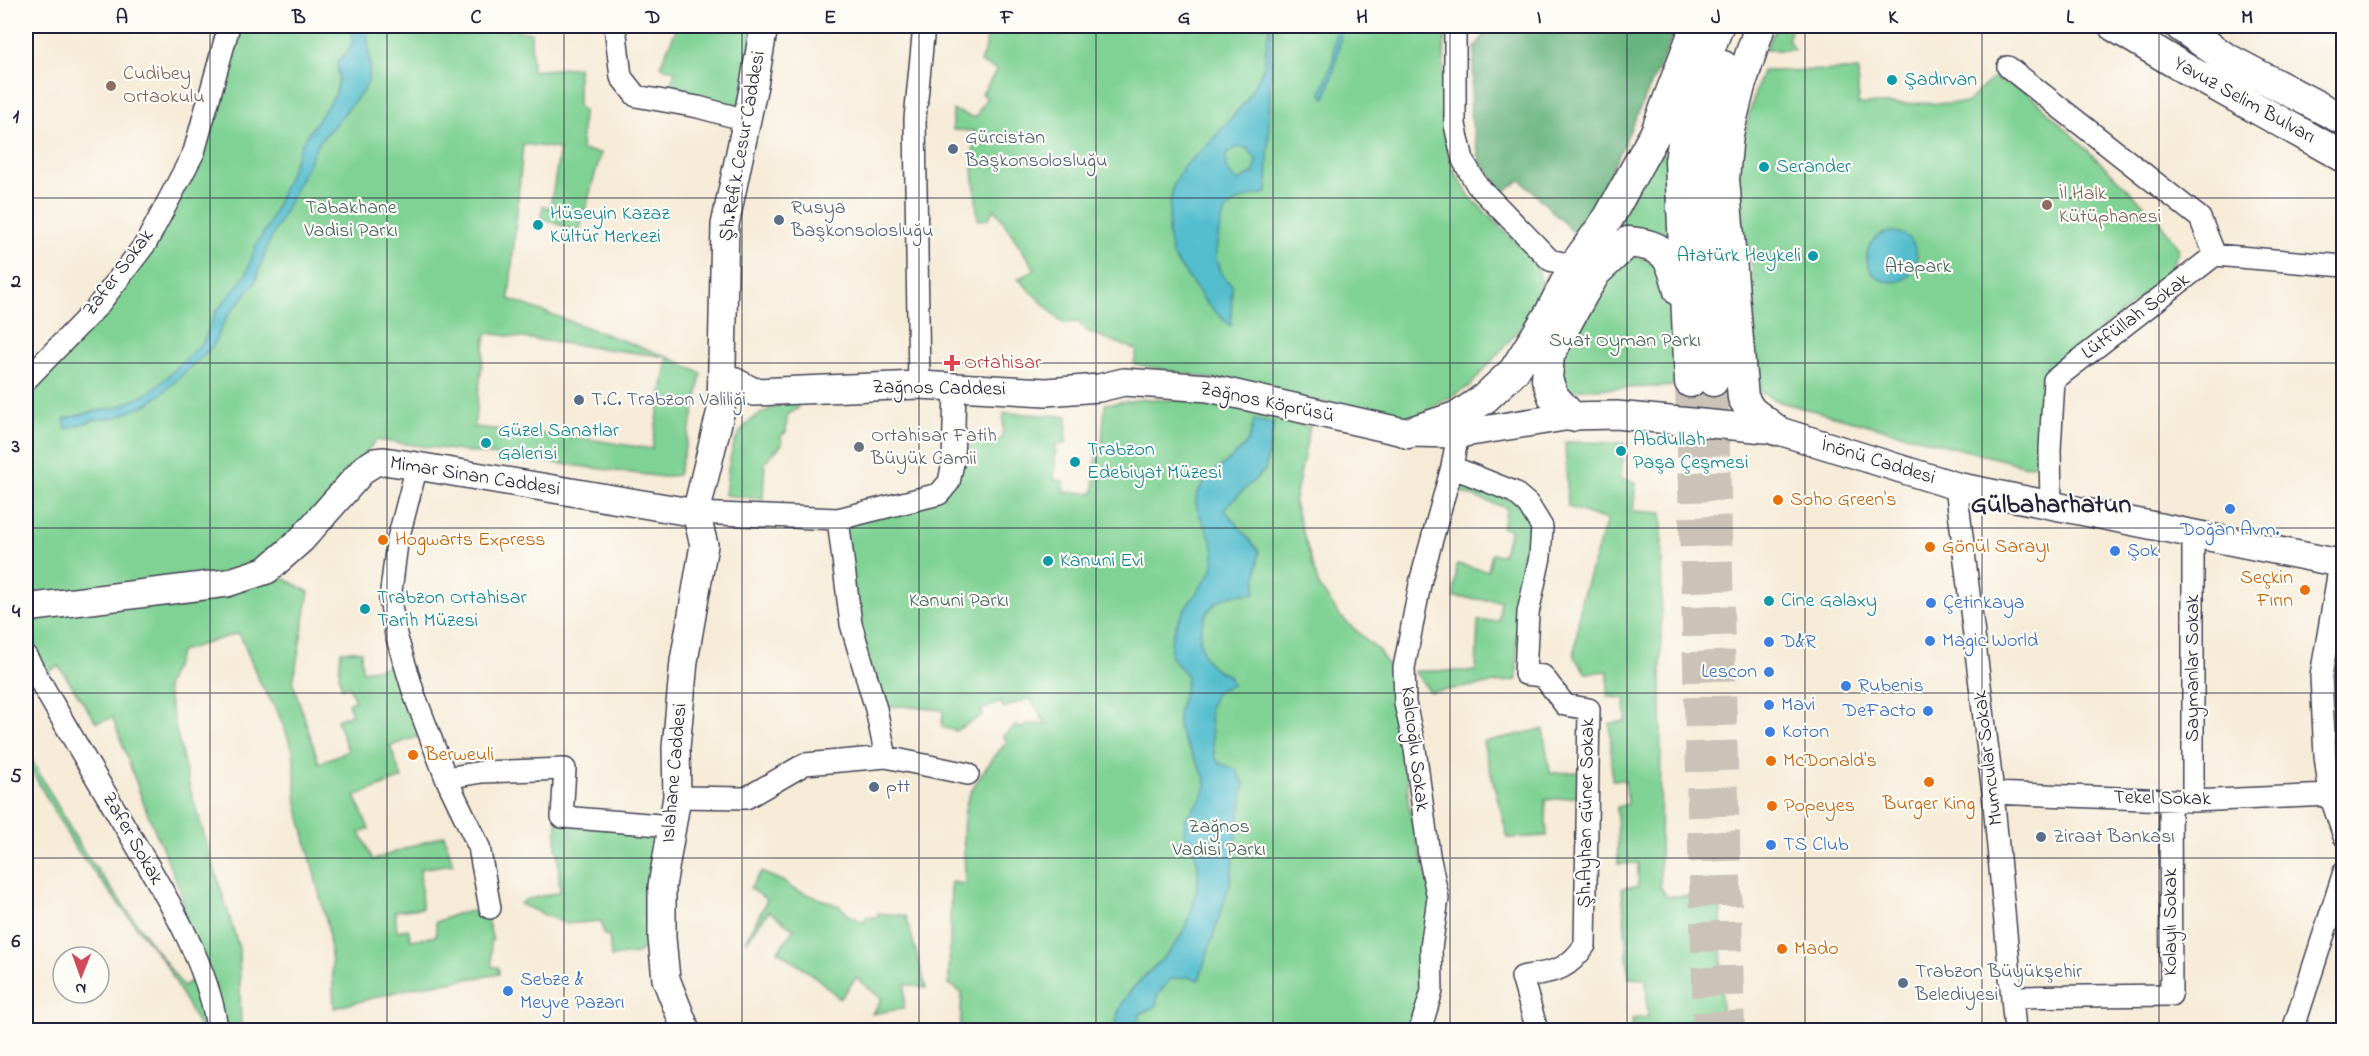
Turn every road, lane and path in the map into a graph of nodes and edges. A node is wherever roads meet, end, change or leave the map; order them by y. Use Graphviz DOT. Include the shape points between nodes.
graph roads {
  1 [pos="229,26"];
  2 [pos="615,26"];
  3 [pos="764,26"];
  4 [pos="924,26"];
  5 [pos="1455,26"];
  6 [pos="1696,26"];
  7 [pos="1718,26"];
  8 [pos="1736,26"];
  9 [pos="1760,26"];
  10 [pos="2114,26"];
  11 [pos="2180,26"];
  12 [pos="2008,66"];
  13 [pos="746,120"];
  14 [pos="2343,120"];
  15 [pos="2343,157"];
  16 [pos="2215,255"];
  17 [pos="1574,266"];
  18 [pos="2343,266"];
  19 [pos="1687,323"];
  20 [pos="722,375"];
  21 [pos="26,380"];
  22 [pos="1124,382"];
  23 [pos="919,385"];
  24 [pos="955,388"];
  25 [pos="754,392"];
  26 [pos="721,410"];
  27 [pos="1570,416"];
  28 [pos="1776,430"];
  29 [pos="1408,433"];
  30 [pos="1458,434"];
  31 [pos="417,466"];
  32 [pos="1452,467"];
  33 [pos="1956,486"];
  34 [pos="2051,506"];
  35 [pos="696,513"];
  36 [pos="838,519"];
  37 [pos="2193,534"];
  38 [pos="2342,564"];
  39 [pos="26,608"];
  40 [pos="26,656"];
  41 [pos="886,757"];
  42 [pos="968,774"];
  43 [pos="446,777"];
  44 [pos="1993,793"];
  45 [pos="2330,795"];
  46 [pos="676,796"];
  47 [pos="2170,800"];
  48 [pos="2193,801"];
  49 [pos="672,826"];
  50 [pos="2343,836"];
  51 [pos="2343,872"];
  52 [pos="490,908"];
  53 [pos="2014,997"];
  54 [pos="217,1030"];
  55 [pos="686,1030"];
  56 [pos="1420,1030"];
  57 [pos="1537,1030"];
  58 [pos="2016,1030"];
  59 [pos="2293,1030"];
  1 -- 21 [label="street, Zafer Sokak" via="194,152 146,243 97,307"];
  2 -- 13 [label="street" via="621,77 636,96"];
  3 -- 13 [label="street, Şh.Refik Cesur Caddesi"];
  4 -- 23 [label="street" via="915,119"];
  5 -- 17 [label="street" via="1455,125 1463,160 1477,185 1550,260"];
  6 -- 17 [label="main road" via="1656,132 1609,217"];
  7 -- 19 [label="main road" via="1689,102 1680,161"];
  8 -- 19 [label="main road" via="1710,106 1701,167 1702,382"];
  9 -- 28 [label="main road" via="1728,134 1724,179 1743,398 1751,411"];
  10 -- 15 [label="main road, Yavuz Selim Bulvarı"];
  11 -- 14 [label="main road, Yavuz Selim Bulvarı" via="2224,57"];
  12 -- 16 [label="street" via="2200,218"];
  13 -- 20 [label="street, Şh.Refik Cesur Caddesi" via="725,225"];
  16 -- 18 [label="street"];
  16 -- 34 [label="street, Lütfüllah Sokak" via="2054,380"];
  17 -- 29 [label="main road" via="1514,371 1459,416"];
  19 -- 27 [label="main road" via="1674,270 1666,256 1650,244 1628,242 1596,272 1550,355 1547,379 1553,396"];
  20 -- 25 [label="street"];
  20 -- 26 [label="street"];
  22 -- 24 [label="street, Zağnos Caddesi" via="1046,392"];
  22 -- 29 [label="street, Zağnos Köprüsü" via="1209,388"];
  23 -- 24 [label="street, Zağnos Caddesi"];
  23 -- 25 [label="street, Zağnos Caddesi"];
  24 -- 36 [label="street" via="953,464 949,482 939,494"];
  25 -- 26 [label="street, Zağnos Caddesi"];
  26 -- 35 [label="street"];
  27 -- 28 [label="street, İnönü Caddesi" via="1616,415"];
  27 -- 30 [label="street, İnönü Caddesi"];
  28 -- 33 [label="street, İnönü Caddesi"];
  29 -- 30 [label="street, İnönü Caddesi"];
  30 -- 32 [label="street, Kalcıoğlu Sokak"];
  31 -- 35 [label="street, Mimar Sinan Caddesi"];
  31 -- 39 [label="street, Mimar Sinan Caddesi" via="375,462 364,469 301,540 267,570 227,583"];
  31 -- 43 [label="street" via="396,543 390,599 411,684"];
  32 -- 56 [label="street, Kalcıoğlu Sokak" via="1421,579 1404,668 1405,703 1438,898 1431,948 1432,991"];
  32 -- 57 [label="street, Şh.Ayhan Güner Sokak" via="1514,492 1528,504 1542,527 1540,558 1528,613 1525,674 1543,676 1565,705 1589,709 1585,945 1574,960 1559,970 1522,977"];
  33 -- 34 [label="street, İnönü Caddesi"];
  33 -- 44 [label="street, Mumcular Sokak"];
  34 -- 37 [label="street, İnönü Caddesi"];
  35 -- 36 [label="street"];
  35 -- 46 [label="street, Islahane Caddesi" via="704,545 684,661"];
  36 -- 41 [label="street" via="851,624"];
  37 -- 38 [label="street, İnönü Caddesi"];
  37 -- 48 [label="street, Saymanlar Sokak"];
  38 -- 45 [label="street" via="2321,676"];
  40 -- 54 [label="street, Zafer Sokak" via="194,951"];
  41 -- 42 [label="street"];
  41 -- 46 [label="street" via="805,764 746,798"];
  43 -- 49 [label="street" via="565,769 562,817"];
  43 -- 52 [label="street" via="479,847"];
  44 -- 47 [label="street, Tekel Sokak"];
  44 -- 53 [label="street, Mumcular Sokak"];
  45 -- 48 [label="street, Tekel Sokak"];
  45 -- 50 [label="street"];
  46 -- 49 [label="street, Islahane Caddesi"];
  47 -- 48 [label="street, Tekel Sokak"];
  47 -- 53 [label="street, Kolaylı Sokak" via="2171,995"];
  49 -- 55 [label="street, Islahane Caddesi" via="662,886 662,938 666,979"];
  51 -- 59 [label="street"];
  53 -- 58 [label="street, Mumcular Sokak"];
}
